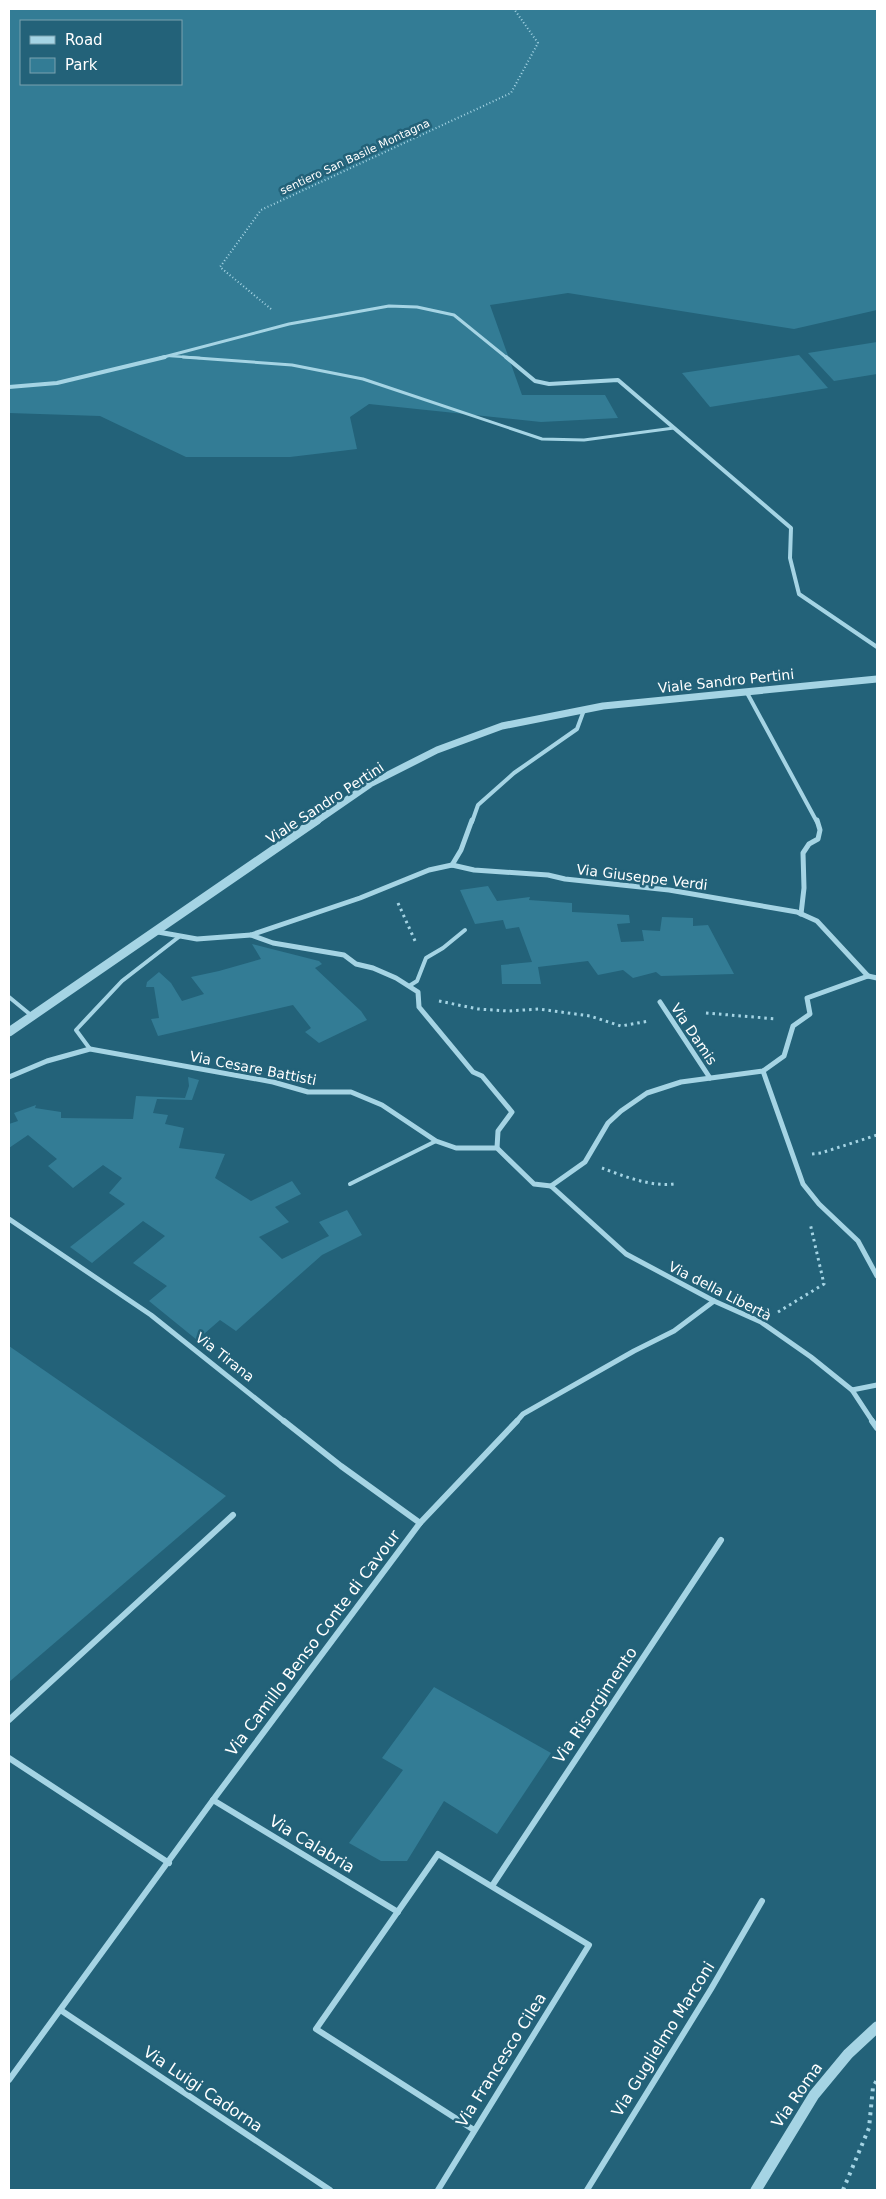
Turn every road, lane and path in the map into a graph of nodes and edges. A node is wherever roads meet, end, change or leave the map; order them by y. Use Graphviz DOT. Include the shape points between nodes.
graph roads {
  1 [pos="514,9"];
  2 [pos="289,324"];
  3 [pos="170,356"];
  4 [pos="9,387"];
  5 [pos="674,428"];
  6 [pos="877,647"];
  7 [pos="877,678"];
  8 [pos="746,691"];
  9 [pos="584,710"];
  10 [pos="452,865"];
  11 [pos="391,886"];
  12 [pos="801,914"];
  13 [pos="465,930"];
  14 [pos="158,932"];
  15 [pos="251,935"];
  16 [pos="180,936"];
  17 [pos="426,958"];
  18 [pos="868,976"];
  19 [pos="877,978"];
  20 [pos="408,986"];
  21 [pos="418,992"];
  22 [pos="9,997"];
  23 [pos="660,1002"];
  24 [pos="706,1013"];
  25 [pos="32,1016"];
  26 [pos="669,1018"];
  27 [pos="793,1026"];
  28 [pos="9,1032"];
  29 [pos="90,1049"];
  30 [pos="763,1071"];
  31 [pos="9,1077"];
  32 [pos="710,1078"];
  33 [pos="877,1135"];
  34 [pos="436,1141"];
  35 [pos="497,1148"];
  36 [pos="794,1156"];
  37 [pos="585,1162"];
  38 [pos="350,1184"];
  39 [pos="674,1184"];
  40 [pos="551,1186"];
  41 [pos="814,1201"];
  42 [pos="9,1219"];
  43 [pos="877,1276"];
  44 [pos="714,1301"];
  45 [pos="760,1322"];
  46 [pos="877,1385"];
  47 [pos="852,1390"];
  48 [pos="877,1428"];
  49 [pos="233,1515"];
  50 [pos="420,1523"];
  51 [pos="721,1540"];
  52 [pos="9,1720"];
  53 [pos="9,1758"];
  54 [pos="213,1800"];
  55 [pos="169,1863"];
  56 [pos="492,1886"];
  57 [pos="762,1901"];
  58 [pos="398,1912"];
  59 [pos="62,2011"];
  60 [pos="877,2027"];
  61 [pos="9,2080"];
  62 [pos="877,2080"];
  63 [pos="474,2130"];
  64 [pos="330,2190"];
  65 [pos="438,2190"];
  66 [pos="587,2190"];
  67 [pos="756,2190"];
  68 [pos="843,2190"];
  1 -- 2 [label="path, sentiero San Basile Montagna" via="538,43 511,93 261,210 220,267"];
  2 -- 3 [label="street"];
  2 -- 5 [label="street" via="389,306 417,307 454,315 535,381 549,384 618,380"];
  3 -- 4 [label="street" via="57,383"];
  3 -- 5 [label="lane" via="292,365 363,379 542,439 584,440"];
  5 -- 6 [label="street" via="791,528 790,558 799,594"];
  7 -- 8 [label="street, Viale Sandro Pertini"];
  8 -- 9 [label="street, Viale Sandro Pertini"];
  8 -- 12 [label="street" via="820,830 818,839 803,853"];
  9 -- 10 [label="street" via="577,729 514,773 478,805"];
  9 -- 14 [label="street, Viale Sandro Pertini" via="502,726 437,750 370,784"];
  10 -- 11 [label="street, Via Giuseppe Verdi" via="429,870"];
  10 -- 12 [label="street, Via Giuseppe Verdi" via="669,890"];
  11 -- 15 [label="street, Via Giuseppe Verdi"];
  11 -- 17 [label="path" via="412,936"];
  12 -- 18 [label="street, Via Giuseppe Verdi" via="817,921"];
  13 -- 17 [label="lane"];
  14 -- 16 [label="street, Via Giuseppe Verdi"];
  14 -- 25 [label="street, Viale Sandro Pertini"];
  15 -- 16 [label="street, Via Giuseppe Verdi" via="197,939"];
  15 -- 20 [label="street" via="273,943 344,955 356,964 373,968"];
  16 -- 29 [label="lane" via="122,981 76,1030"];
  17 -- 20 [label="lane" via="417,981"];
  18 -- 19 [label="street"];
  18 -- 27 [label="street" via="807,998 810,1014"];
  20 -- 21 [label="street"];
  21 -- 26 [label="path" via="429,1000 478,1009 539,1009 590,1016 621,1026"];
  21 -- 35 [label="street" via="419,1007 473,1072 482,1076 512,1112 498,1131"];
  22 -- 25 [label="lane"];
  23 -- 26 [label="street, Via Damis"];
  24 -- 27 [label="path" via="776,1019"];
  25 -- 28 [label="street, Viale Sandro Pertini"];
  26 -- 32 [label="street, Via Damis"];
  27 -- 30 [label="street" via="784,1056"];
  29 -- 31 [label="street" via="47,1061"];
  29 -- 34 [label="street, Via Cesare Battisti" via="273,1082 308,1092 352,1092 382,1104"];
  30 -- 32 [label="street"];
  30 -- 36 [label="street"];
  32 -- 37 [label="street" via="680,1082 647,1093 608,1123"];
  33 -- 36 [label="path" via="821,1153"];
  34 -- 35 [label="street, Via Cesare Battisti" via="456,1148"];
  34 -- 38 [label="lane"];
  35 -- 40 [label="street" via="534,1184"];
  36 -- 41 [label="street" via="795,1169"];
  37 -- 39 [label="path" via="627,1177"];
  37 -- 40 [label="street"];
  40 -- 44 [label="street, Via della Libertà" via="626,1254"];
  41 -- 43 [label="street" via="858,1241"];
  41 -- 45 [label="path" via="808,1213 824,1284"];
  42 -- 50 [label="street, Via Tirana" via="151,1315 341,1466"];
  44 -- 45 [label="street, Via della Libertà"];
  44 -- 50 [label="street, Via Camillo Benso Conte di Cavour" via="674,1331 523,1414"];
  45 -- 47 [label="street, Via della Libertà"];
  46 -- 47 [label="street"];
  47 -- 48 [label="street, Via della Libertà"];
  49 -- 52 [label="street"];
  50 -- 54 [label="street, Via Camillo Benso Conte di Cavour"];
  51 -- 56 [label="street, Via Risorgimento"];
  53 -- 55 [label="street"];
  54 -- 55 [label="street, Via Camillo Benso Conte di Cavour"];
  54 -- 58 [label="street, Via Calabria"];
  55 -- 59 [label="street, Via Camillo Benso Conte di Cavour"];
  56 -- 58 [label="street" via="438,1854"];
  56 -- 63 [label="street, Via Francesco Cilea" via="588,1945"];
  57 -- 66 [label="street, Via Guglielmo Marconi"];
  58 -- 63 [label="street" via="316,2029"];
  59 -- 61 [label="street, Via Camillo Benso Conte di Cavour"];
  59 -- 64 [label="street, Via Luigi Cadorna"];
  60 -- 67 [label="street, Via Roma" via="848,2054 814,2095"];
  62 -- 68 [label="path" via="873,2087 869,2128"];
  63 -- 65 [label="street, Via Francesco Cilea"];
}
